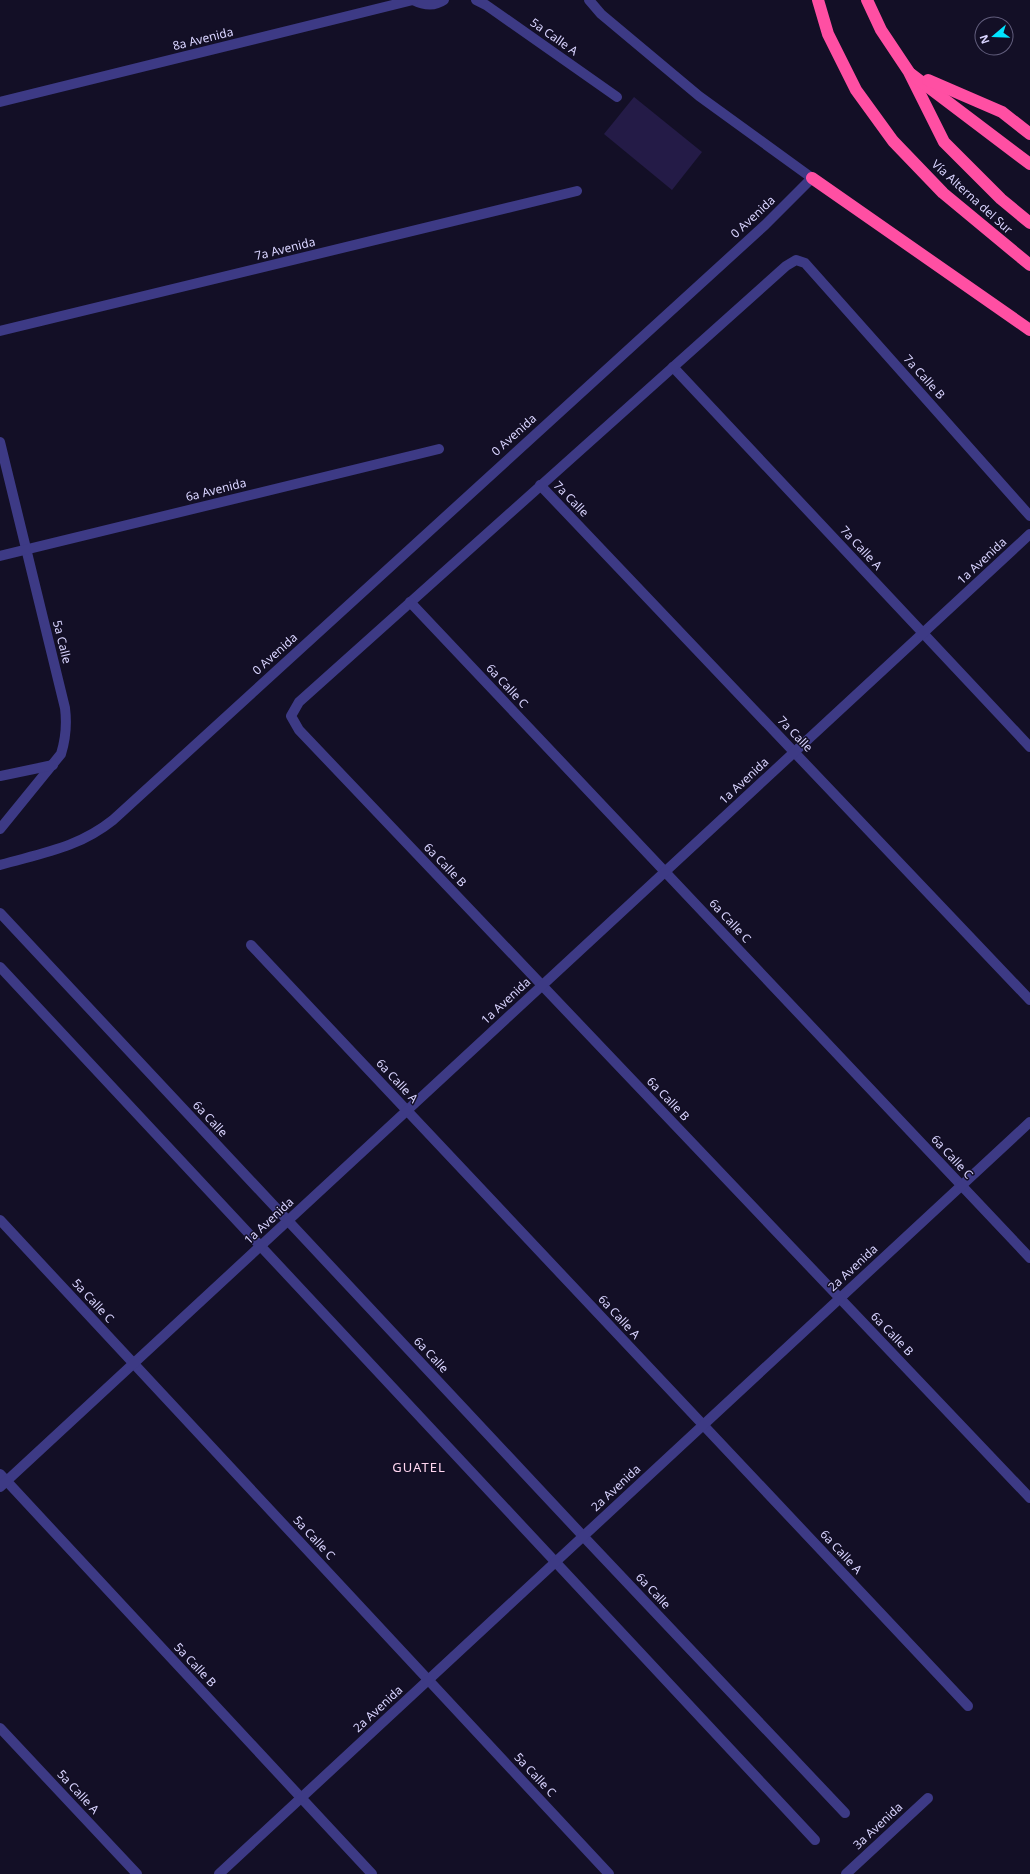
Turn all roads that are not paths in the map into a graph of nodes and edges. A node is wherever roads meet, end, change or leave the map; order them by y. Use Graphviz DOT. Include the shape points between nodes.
graph roads {
  1 [pos="413,0"];
  2 [pos="444,0"];
  3 [pos="476,0"];
  4 [pos="589,0"];
  5 [pos="818,0"];
  6 [pos="867,0"];
  7 [pos="909,72"];
  8 [pos="617,97"];
  9 [pos="0,102"];
  10 [pos="1030,134"];
  11 [pos="1030,164"];
  12 [pos="812,178"];
  13 [pos="577,191"];
  14 [pos="1030,223"];
  15 [pos="1030,265"];
  16 [pos="1030,330"];
  17 [pos="0,331"];
  18 [pos="673,367"];
  19 [pos="0,442"];
  20 [pos="439,449"];
  21 [pos="540,485"];
  22 [pos="1030,516"];
  23 [pos="1030,534"];
  24 [pos="26,549"];
  25 [pos="0,556"];
  26 [pos="410,602"];
  27 [pos="923,633"];
  28 [pos="1030,747"];
  29 [pos="795,752"];
  30 [pos="53,765"];
  31 [pos="0,776"];
  32 [pos="0,829"];
  33 [pos="0,865"];
  34 [pos="665,872"];
  35 [pos="0,913"];
  36 [pos="251,945"];
  37 [pos="0,968"];
  38 [pos="542,986"];
  39 [pos="1030,1000"];
  40 [pos="407,1111"];
  41 [pos="1030,1122"];
  42 [pos="961,1186"];
  43 [pos="0,1220"];
  44 [pos="288,1221"];
  45 [pos="260,1247"];
  46 [pos="1030,1258"];
  47 [pos="840,1298"];
  48 [pos="133,1364"];
  49 [pos="703,1425"];
  50 [pos="2,1481"];
  51 [pos="1030,1498"];
  52 [pos="583,1536"];
  53 [pos="554,1563"];
  54 [pos="428,1680"];
  55 [pos="968,1706"];
  56 [pos="0,1728"];
  57 [pos="301,1798"];
  58 [pos="928,1798"];
  59 [pos="846,1814"];
  60 [pos="815,1840"];
  61 [pos="137,1874"];
  62 [pos="219,1874"];
  63 [pos="372,1874"];
  64 [pos="609,1874"];
  65 [pos="846,1874"];
  1 -- 2 [label="street" via="428,5"];
  1 -- 9 [label="street, 8a Avenida"];
  3 -- 8 [label="street, 5a Calle A"];
  4 -- 12 [label="street" via="601,14 699,96"];
  5 -- 15 [label="highway, Vía Alterna del Sur" via="828,34 856,90 893,141 943,193"];
  6 -- 7 [label="highway, Vía Alterna del Sur" via="881,30"];
  7 -- 10 [label="highway" via="1002,112"];
  7 -- 11 [label="highway, Vía Alterna del Sur"];
  7 -- 14 [label="highway, Vía Alterna del Sur" via="944,142 1000,199"];
  12 -- 16 [label="highway"];
  12 -- 33 [label="street, 0 Avenida" via="765,225 113,820 85,839 69,846"];
  13 -- 17 [label="street, 7a Avenida"];
  18 -- 21 [label="street"];
  18 -- 22 [label="street, 7a Calle B" via="786,266 796,260 805,263"];
  18 -- 27 [label="street, 7a Calle A"];
  19 -- 24 [label="street, 5a Calle"];
  20 -- 24 [label="street, 6a Avenida"];
  21 -- 26 [label="street"];
  21 -- 29 [label="street, 7a Calle"];
  23 -- 27 [label="street, 1a Avenida"];
  24 -- 25 [label="street, 6a Avenida"];
  24 -- 30 [label="street, 5a Calle" via="67,723 61,754"];
  26 -- 34 [label="street, 6a Calle C"];
  26 -- 38 [label="street, 6a Calle B" via="299,702 291,716 299,730"];
  27 -- 28 [label="street, 7a Calle A"];
  27 -- 29 [label="street, 1a Avenida"];
  29 -- 34 [label="street, 1a Avenida"];
  29 -- 39 [label="street, 7a Calle"];
  30 -- 31 [label="street"];
  30 -- 32 [label="street, 5a Calle"];
  34 -- 38 [label="street, 1a Avenida"];
  34 -- 42 [label="street, 6a Calle C"];
  35 -- 44 [label="street, 6a Calle"];
  36 -- 40 [label="street, 6a Calle A"];
  37 -- 45 [label="street"];
  38 -- 40 [label="street, 1a Avenida"];
  38 -- 47 [label="street, 6a Calle B"];
  40 -- 44 [label="street, 1a Avenida"];
  40 -- 49 [label="street, 6a Calle A"];
  41 -- 42 [label="street, 2a Avenida"];
  42 -- 46 [label="street, 6a Calle C"];
  42 -- 47 [label="street, 2a Avenida"];
  43 -- 48 [label="street, 5a Calle C"];
  44 -- 45 [label="street, 1a Avenida"];
  44 -- 52 [label="street, 6a Calle"];
  45 -- 48 [label="street, 1a Avenida"];
  45 -- 53 [label="street"];
  47 -- 49 [label="street, 2a Avenida"];
  47 -- 51 [label="street, 6a Calle B"];
  48 -- 50 [label="street, 1a Avenida"];
  48 -- 54 [label="street, 5a Calle C"];
  49 -- 52 [label="street, 2a Avenida"];
  49 -- 55 [label="street, 6a Calle A"];
  50 -- 57 [label="street, 5a Calle B"];
  52 -- 53 [label="street, 2a Avenida"];
  52 -- 59 [label="street, 6a Calle"];
  53 -- 54 [label="street, 2a Avenida"];
  53 -- 60 [label="street"];
  54 -- 57 [label="street, 2a Avenida"];
  54 -- 64 [label="street, 5a Calle C"];
  56 -- 61 [label="street, 5a Calle A"];
  57 -- 62 [label="street, 2a Avenida"];
  57 -- 63 [label="street, 5a Calle B"];
  58 -- 65 [label="street, 3a Avenida"];
}
